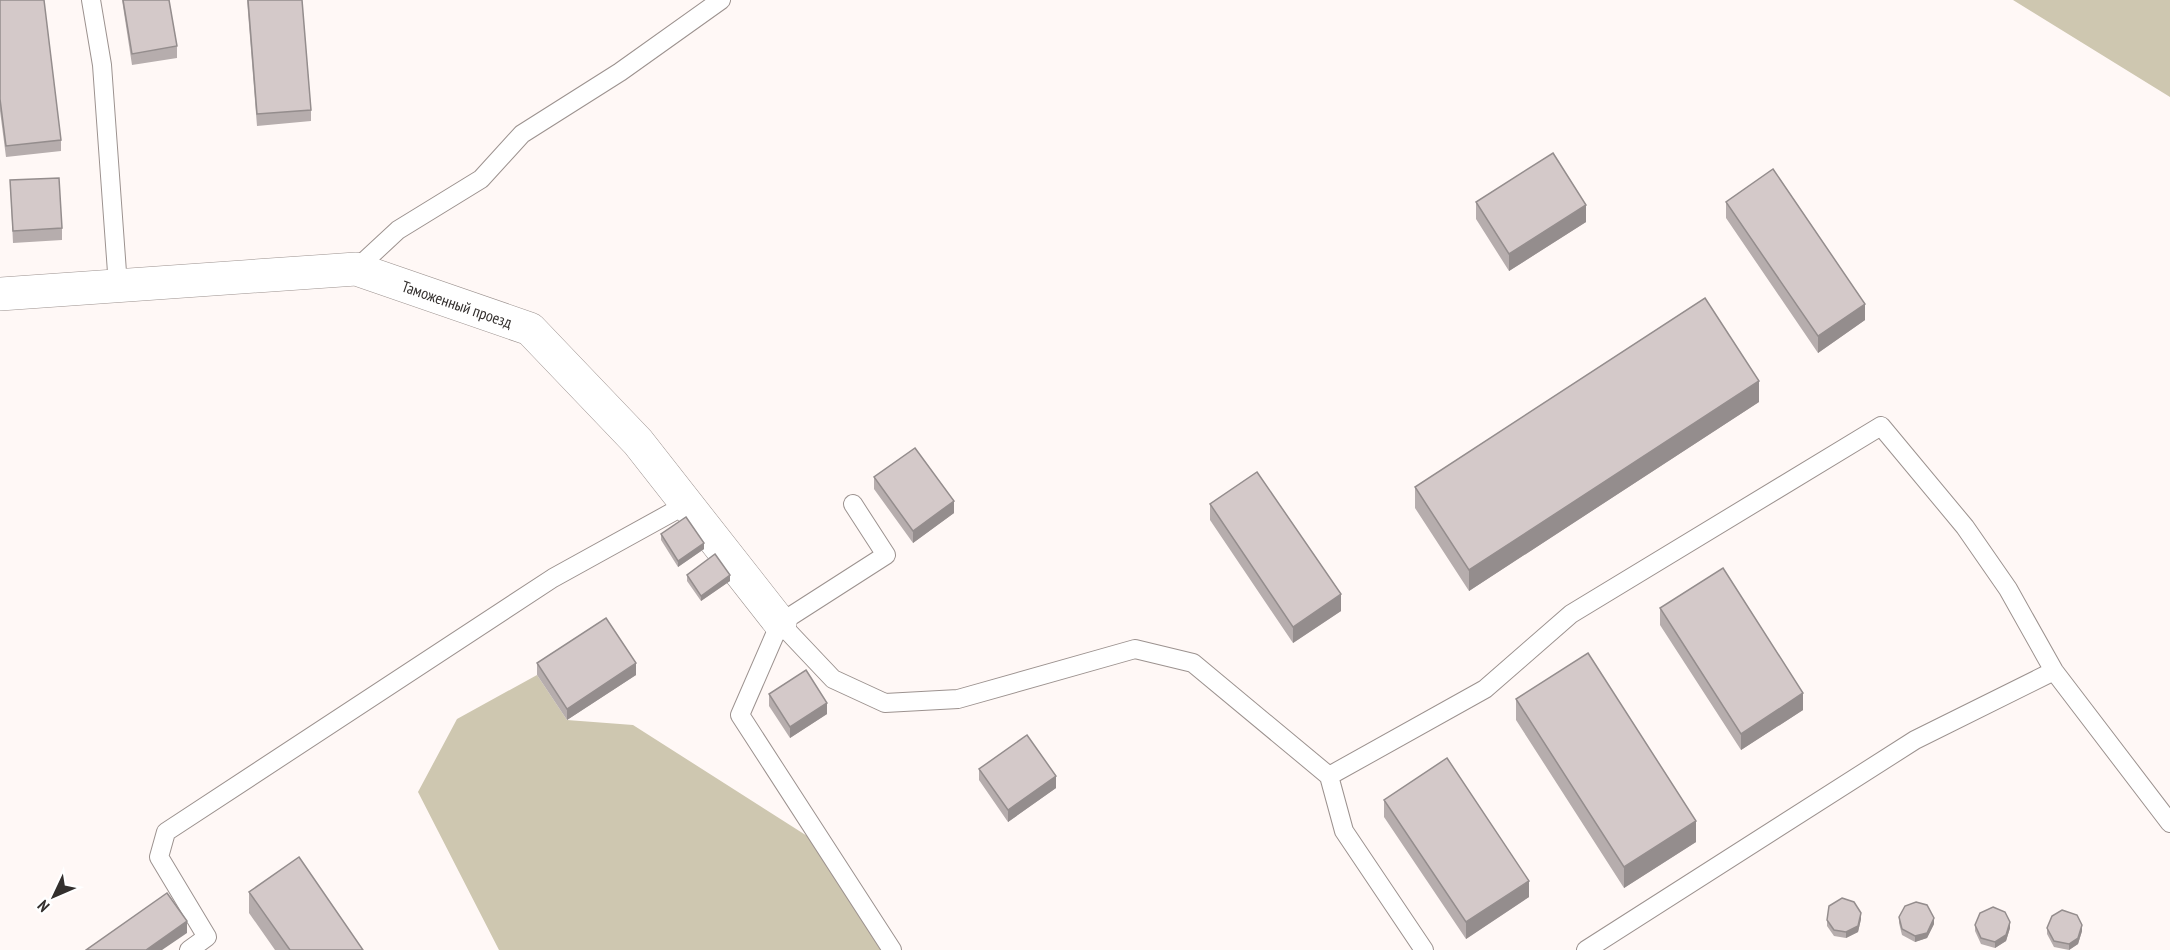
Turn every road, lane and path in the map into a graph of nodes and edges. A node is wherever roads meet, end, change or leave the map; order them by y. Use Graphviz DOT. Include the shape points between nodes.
graph roads {
  1 [pos="91,0"];
  2 [pos="722,0"];
  3 [pos="356,269"];
  4 [pos="118,286"];
  5 [pos="0,294"];
  6 [pos="687,504"];
  7 [pos="853,504"];
  8 [pos="780,623"];
  9 [pos="2054,671"];
  10 [pos="1329,776"];
  11 [pos="2170,823"];
  12 [pos="211,944"];
  13 [pos="189,950"];
  14 [pos="892,950"];
  15 [pos="1424,950"];
  16 [pos="1586,950"];
  1 -- 4 [label="lane" via="102,65"];
  2 -- 3 [label="lane" via="620,72 522,134 481,179 398,230"];
  3 -- 4 [label="street, Таможенный проезд"];
  3 -- 6 [label="street, Таможенный проезд" via="530,329 638,442"];
  4 -- 5 [label="street, Таможенный проезд"];
  6 -- 8 [label="street, Таможенный проезд"];
  6 -- 12 [label="lane" via="553,578 166,832 159,857"];
  7 -- 8 [label="lane" via="886,555"];
  8 -- 10 [label="lane" via="833,679 885,704 958,699 1135,649 1193,663"];
  8 -- 14 [label="lane" via="740,715"];
  9 -- 10 [label="lane" via="2008,589 1965,527 1881,426 1571,614 1485,689"];
  9 -- 11 [label="lane"];
  9 -- 16 [label="lane" via="1915,740"];
  10 -- 15 [label="lane" via="1344,831"];
  12 -- 13 [label="lane"];
}
